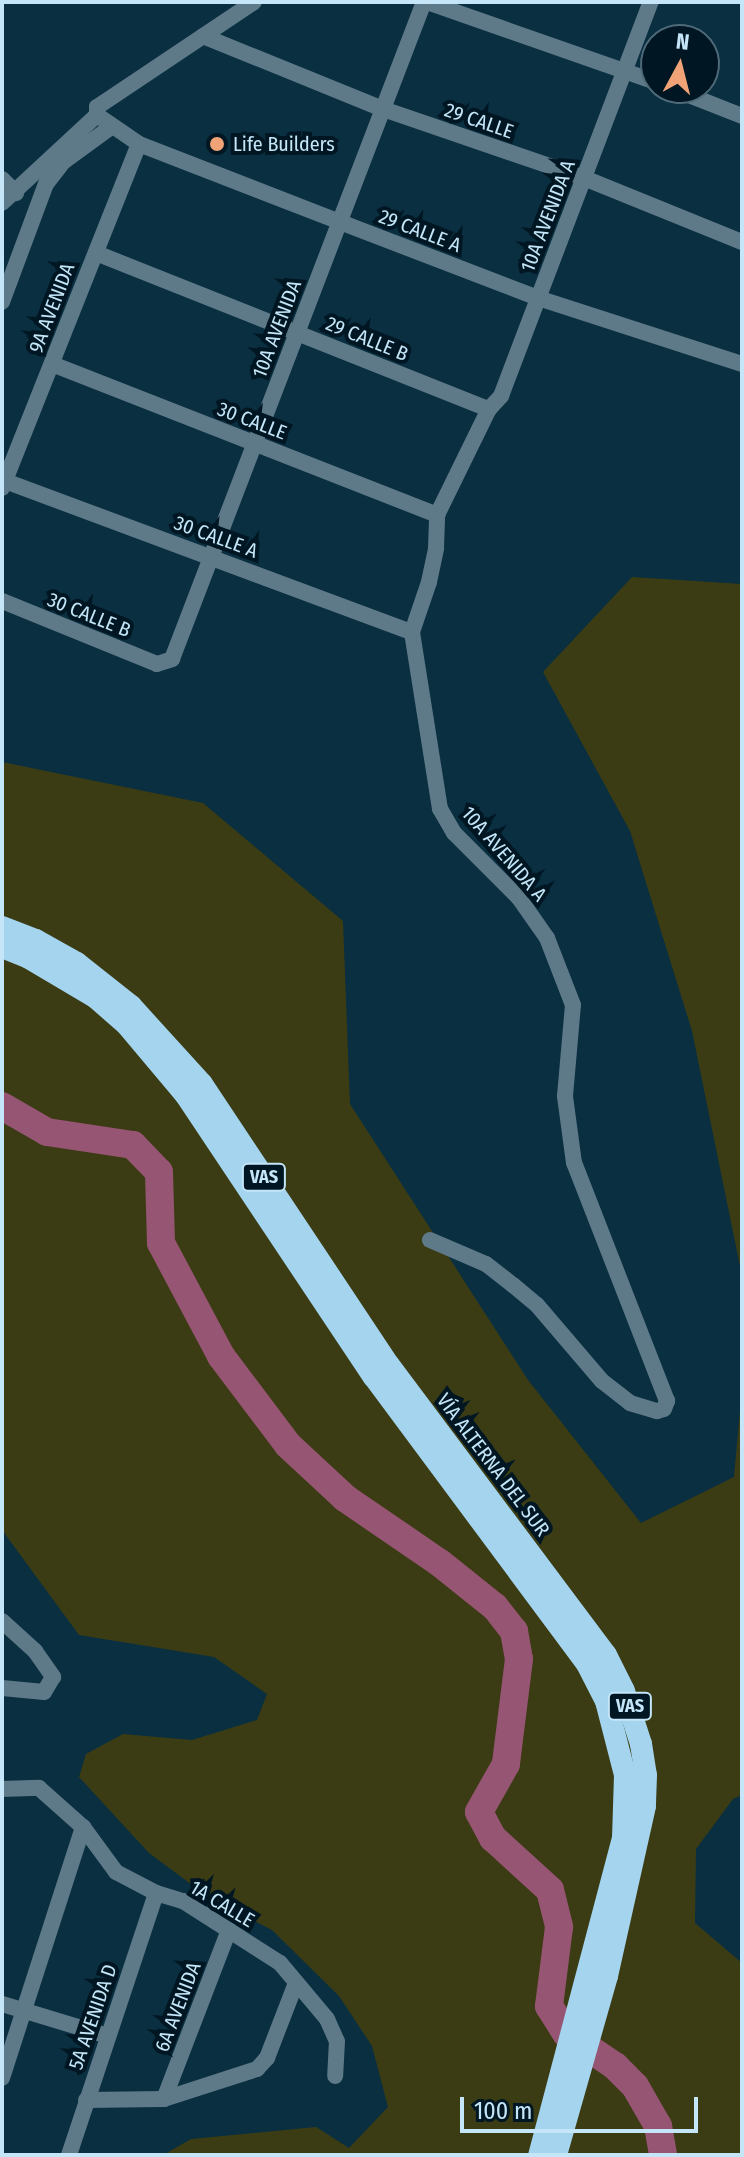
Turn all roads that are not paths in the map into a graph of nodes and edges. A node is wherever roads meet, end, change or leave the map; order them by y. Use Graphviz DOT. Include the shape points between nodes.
graph roads {
  1 [pos="254,2"];
  2 [pos="426,2"];
  3 [pos="651,2"];
  4 [pos="203,36"];
  5 [pos="625,69"];
  6 [pos="640,75"];
  7 [pos="712,104"];
  8 [pos="383,109"];
  9 [pos="96,114"];
  10 [pos="742,116"];
  11 [pos="111,127"];
  12 [pos="139,144"];
  13 [pos="584,178"];
  14 [pos="2,179"];
  15 [pos="9,198"];
  16 [pos="340,222"];
  17 [pos="742,242"];
  18 [pos="96,253"];
  19 [pos="6,282"];
  20 [pos="538,298"];
  21 [pos="2,302"];
  22 [pos="297,333"];
  23 [pos="52,364"];
  24 [pos="742,364"];
  25 [pos="489,409"];
  26 [pos="255,444"];
  27 [pos="3,484"];
  28 [pos="437,515"];
  29 [pos="211,557"];
  30 [pos="2,601"];
  31 [pos="412,632"];
  32 [pos="162,664"];
  33 [pos="2,927"];
  34 [pos="2,947"];
  35 [pos="430,1240"];
  36 [pos="468,1486"];
  37 [pos="2,1621"];
  38 [pos="2,1688"];
  39 [pos="4,1795"];
  40 [pos="83,1827"];
  41 [pos="156,1893"];
  42 [pos="229,1930"];
  43 [pos="296,1983"];
  44 [pos="2,2004"];
  45 [pos="24,2010"];
  46 [pos="108,2036"];
  47 [pos="570,2074"];
  48 [pos="335,2076"];
  49 [pos="2,2078"];
  50 [pos="164,2099"];
  51 [pos="86,2100"];
  52 [pos="69,2155"];
  53 [pos="539,2155"];
  54 [pos="556,2155"];
  1 -- 4 [label="street"];
  2 -- 5 [label="street"];
  2 -- 8 [label="street, 10A AVENIDA"];
  3 -- 5 [label="street, 10A AVENIDA A"];
  4 -- 8 [label="street, 29 CALLE"];
  4 -- 9 [label="street" via="97,107"];
  5 -- 6 [label="street"];
  5 -- 13 [label="street, 10A AVENIDA A"];
  7 -- 10 [label="street"];
  8 -- 13 [label="street, 29 CALLE"];
  8 -- 16 [label="street, 10A AVENIDA"];
  9 -- 11 [label="street, 29 CALLE A"];
  9 -- 15 [label="street"];
  11 -- 12 [label="street, 29 CALLE A"];
  11 -- 19 [label="street" via="63,162 46,184"];
  12 -- 16 [label="street, 29 CALLE A"];
  12 -- 18 [label="street, 9A AVENIDA"];
  13 -- 17 [label="street, 29 CALLE"];
  13 -- 20 [label="street, 10A AVENIDA A"];
  14 -- 15 [label="street"];
  16 -- 20 [label="street, 29 CALLE A"];
  16 -- 22 [label="street, 10A AVENIDA"];
  18 -- 22 [label="street, 29 CALLE B"];
  18 -- 23 [label="street, 9A AVENIDA"];
  19 -- 21 [label="street"];
  20 -- 24 [label="street, 29 CALLE A"];
  20 -- 25 [label="street, 10A AVENIDA A" via="501,396"];
  22 -- 25 [label="street, 29 CALLE B"];
  22 -- 26 [label="street, 10A AVENIDA"];
  23 -- 26 [label="street, 30 CALLE"];
  23 -- 27 [label="street, 9A AVENIDA"];
  25 -- 28 [label="street, 10A AVENIDA A"];
  26 -- 28 [label="street, 30 CALLE"];
  26 -- 29 [label="street, 10A AVENIDA"];
  27 -- 29 [label="street, 30 CALLE A"];
  28 -- 31 [label="street, 10A AVENIDA A" via="432,570"];
  29 -- 31 [label="street, 30 CALLE A"];
  29 -- 32 [label="street, 10A AVENIDA" via="172,659"];
  30 -- 32 [label="street, 30 CALLE B"];
  31 -- 35 [label="street, 10A AVENIDA A" via="440,809 454,833 519,898 547,938 573,1005 565,1096 574,1163 667,1401 664,1409 630,1403 602,1381 537,1305 513,1285 486,1264"];
  33 -- 36 [label="highway, VÍA ALTERNA DEL SUR / VAS" via="77,963 131,1006 193,1073"];
  34 -- 36 [label="highway, VÍA ALTERNA DEL SUR / VAS" via="95,997 126,1024 185,1094 374,1377"];
  36 -- 47 [label="highway, VÍA ALTERNA DEL SUR / VAS" via="549,1595 587,1664 606,1701 625,1775 631,1839"];
  37 -- 38 [label="street" via="53,1677 44,1692"];
  39 -- 40 [label="street, 1A CALLE" via="39,1788"];
  40 -- 41 [label="street, 1A CALLE" via="116,1872"];
  40 -- 45 [label="street"];
  41 -- 42 [label="street, 1A CALLE" via="183,1901"];
  41 -- 46 [label="street, 5A AVENIDA D"];
  42 -- 43 [label="street, 1A CALLE" via="280,1963"];
  42 -- 50 [label="street, 6A AVENIDA"];
  43 -- 48 [label="street, 1A CALLE" via="327,2019 337,2041"];
  43 -- 50 [label="street" via="267,2058 257,2069"];
  44 -- 45 [label="street"];
  45 -- 46 [label="street"];
  45 -- 49 [label="street"];
  46 -- 51 [label="street, 5A AVENIDA D"];
  47 -- 53 [label="highway, VÍA ALTERNA DEL SUR / VAS"];
  47 -- 54 [label="highway, VÍA ALTERNA DEL SUR / VAS"];
  50 -- 51 [label="street"];
  51 -- 52 [label="street, 5A AVENIDA D"];
}
